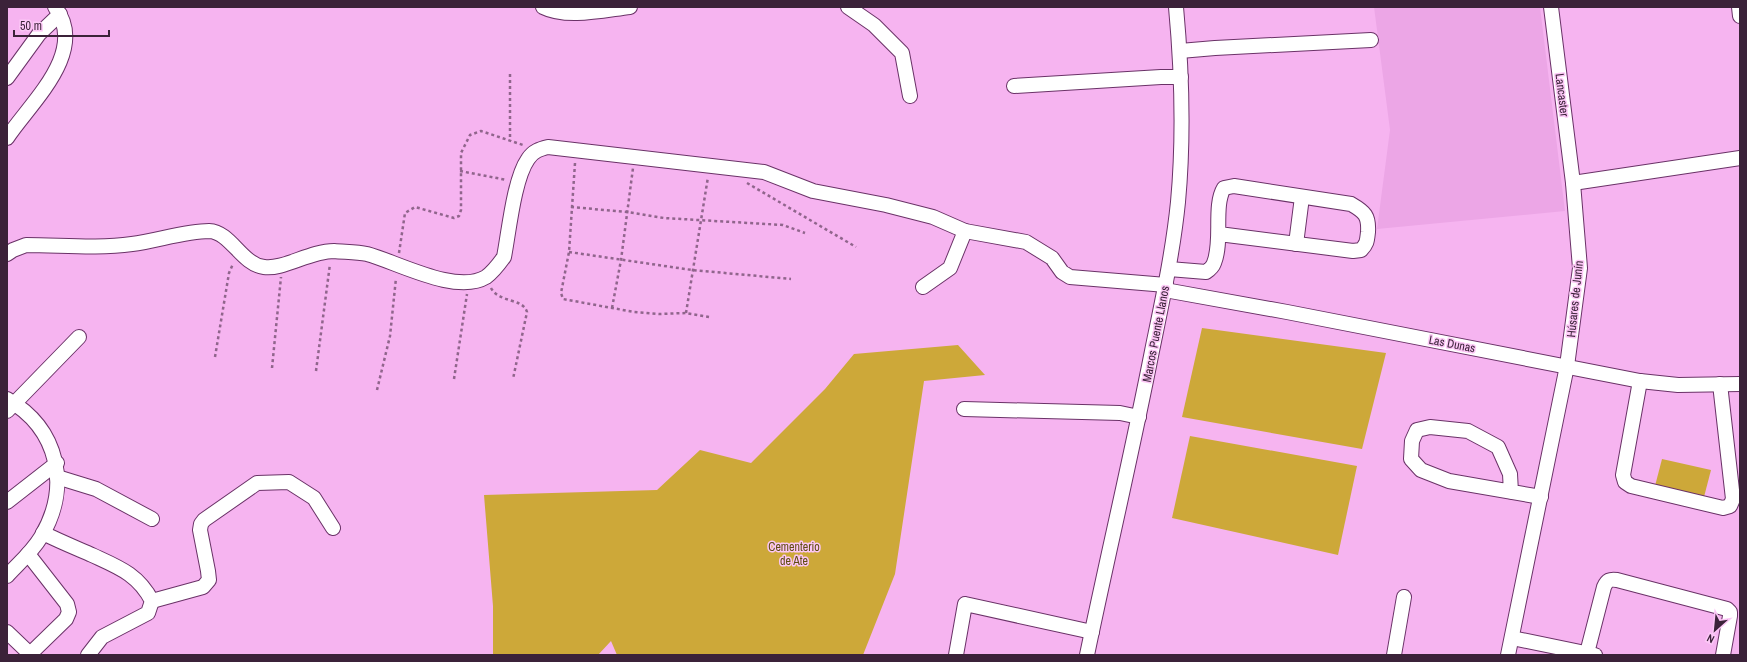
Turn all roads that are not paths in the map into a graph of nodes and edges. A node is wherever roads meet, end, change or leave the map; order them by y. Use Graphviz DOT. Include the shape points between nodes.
graph roads {
  1 [pos="543,7"];
  2 [pos="630,7"];
  3 [pos="848,7"];
  4 [pos="1176,7"];
  5 [pos="1551,7"];
  6 [pos="1739,7"];
  7 [pos="58,10"];
  8 [pos="1740,16"];
  9 [pos="1371,40"];
  10 [pos="1180,51"];
  11 [pos="1181,77"];
  12 [pos="7,78"];
  13 [pos="1014,86"];
  14 [pos="910,96"];
  15 [pos="7,138"];
  16 [pos="1740,158"];
  17 [pos="1573,183"];
  18 [pos="1302,196"];
  19 [pos="965,231"];
  20 [pos="1219,234"];
  21 [pos="1296,244"];
  22 [pos="7,254"];
  23 [pos="1169,269"];
  24 [pos="923,287"];
  25 [pos="1165,288"];
  26 [pos="79,337"];
  27 [pos="1567,366"];
  28 [pos="1640,381"];
  29 [pos="1720,384"];
  30 [pos="1740,384"];
  31 [pos="9,405"];
  32 [pos="964,409"];
  33 [pos="1139,417"];
  34 [pos="57,470"];
  35 [pos="1511,492"];
  36 [pos="1541,497"];
  37 [pos="7,502"];
  38 [pos="152,519"];
  39 [pos="333,528"];
  40 [pos="43,533"];
  41 [pos="28,554"];
  42 [pos="8,572"];
  43 [pos="1404,597"];
  44 [pos="152,601"];
  45 [pos="7,632"];
  46 [pos="1092,632"];
  47 [pos="1512,638"];
  48 [pos="29,654"];
  49 [pos="1591,654"];
  50 [pos="88,655"];
  51 [pos="956,655"];
  52 [pos="1087,655"];
  53 [pos="1394,655"];
  54 [pos="1508,655"];
  55 [pos="1723,655"];
  1 -- 2 [label="street" via="551,11 584,13"];
  3 -- 14 [label="street" via="874,25 902,52"];
  4 -- 10 [label="street, Marcos Puente Llanos"];
  5 -- 17 [label="street, Lancaster"];
  6 -- 8 [label="street"];
  7 -- 12 [label="street"];
  7 -- 15 [label="street" via="63,22 65,40 57,69"];
  9 -- 10 [label="street"];
  10 -- 11 [label="street, Marcos Puente Llanos"];
  11 -- 13 [label="street"];
  11 -- 23 [label="street, Marcos Puente Llanos" via="1180,175"];
  16 -- 17 [label="street"];
  17 -- 27 [label="street, Húsares de Junín" via="1580,268"];
  18 -- 20 [label="street" via="1234,186 1224,188 1220,195"];
  18 -- 21 [label="street"];
  18 -- 21 [label="street" via="1351,204 1361,210 1369,221 1367,244 1361,250"];
  19 -- 22 [label="street, Las Dunas" via="933,217 813,191 764,172 548,147 537,150 528,158 520,172 504,257 485,277 469,282 442,280 365,254 332,251 309,255 282,265 264,267 253,263 238,252 226,238 210,231 131,244 26,246"];
  19 -- 24 [label="street" via="950,268"];
  19 -- 25 [label="street, Las Dunas" via="1026,242 1052,258 1062,272 1070,277"];
  20 -- 21 [label="street"];
  20 -- 23 [label="street" via="1214,264 1206,272"];
  23 -- 25 [label="street, Marcos Puente Llanos"];
  25 -- 27 [label="street, Las Dunas"];
  25 -- 33 [label="street, Marcos Puente Llanos"];
  26 -- 31 [label="street" via="44,375"];
  27 -- 28 [label="street, Las Dunas"];
  27 -- 36 [label="street, Húsares de Junín"];
  28 -- 29 [label="street, Las Dunas" via="1678,385"];
  28 -- 29 [label="street" via="1623,475 1625,482 1630,486 1723,508 1730,506 1733,498"];
  29 -- 30 [label="street, Las Dunas"];
  31 -- 34 [label="street" via="36,424 48,441"];
  32 -- 33 [label="street" via="1120,413"];
  33 -- 46 [label="street, Marcos Puente Llanos"];
  34 -- 37 [label="street"];
  34 -- 38 [label="street"];
  34 -- 40 [label="street" via="54,506"];
  35 -- 35 [label="street" via="1510,474 1498,447 1468,432 1430,427 1417,430 1412,441 1410,459 1421,470 1449,481"];
  35 -- 36 [label="street"];
  36 -- 47 [label="street, Húsares de Junín"];
  39 -- 44 [label="street" via="314,498 289,482 257,483 201,524 209,580 203,587"];
  40 -- 41 [label="street"];
  40 -- 44 [label="street" via="129,573 146,589"];
  41 -- 42 [label="street"];
  41 -- 48 [label="street" via="67,604 69,612 66,619"];
  43 -- 53 [label="street"];
  44 -- 50 [label="street" via="148,613 102,637"];
  45 -- 48 [label="street"];
  46 -- 51 [label="street" via="965,604"];
  46 -- 52 [label="street, Marcos Puente Llanos"];
  47 -- 49 [label="street"];
  47 -- 54 [label="street, Húsares de Junín"];
  49 -- 55 [label="street" via="1604,587 1610,579 1727,608 1730,616"];
}
